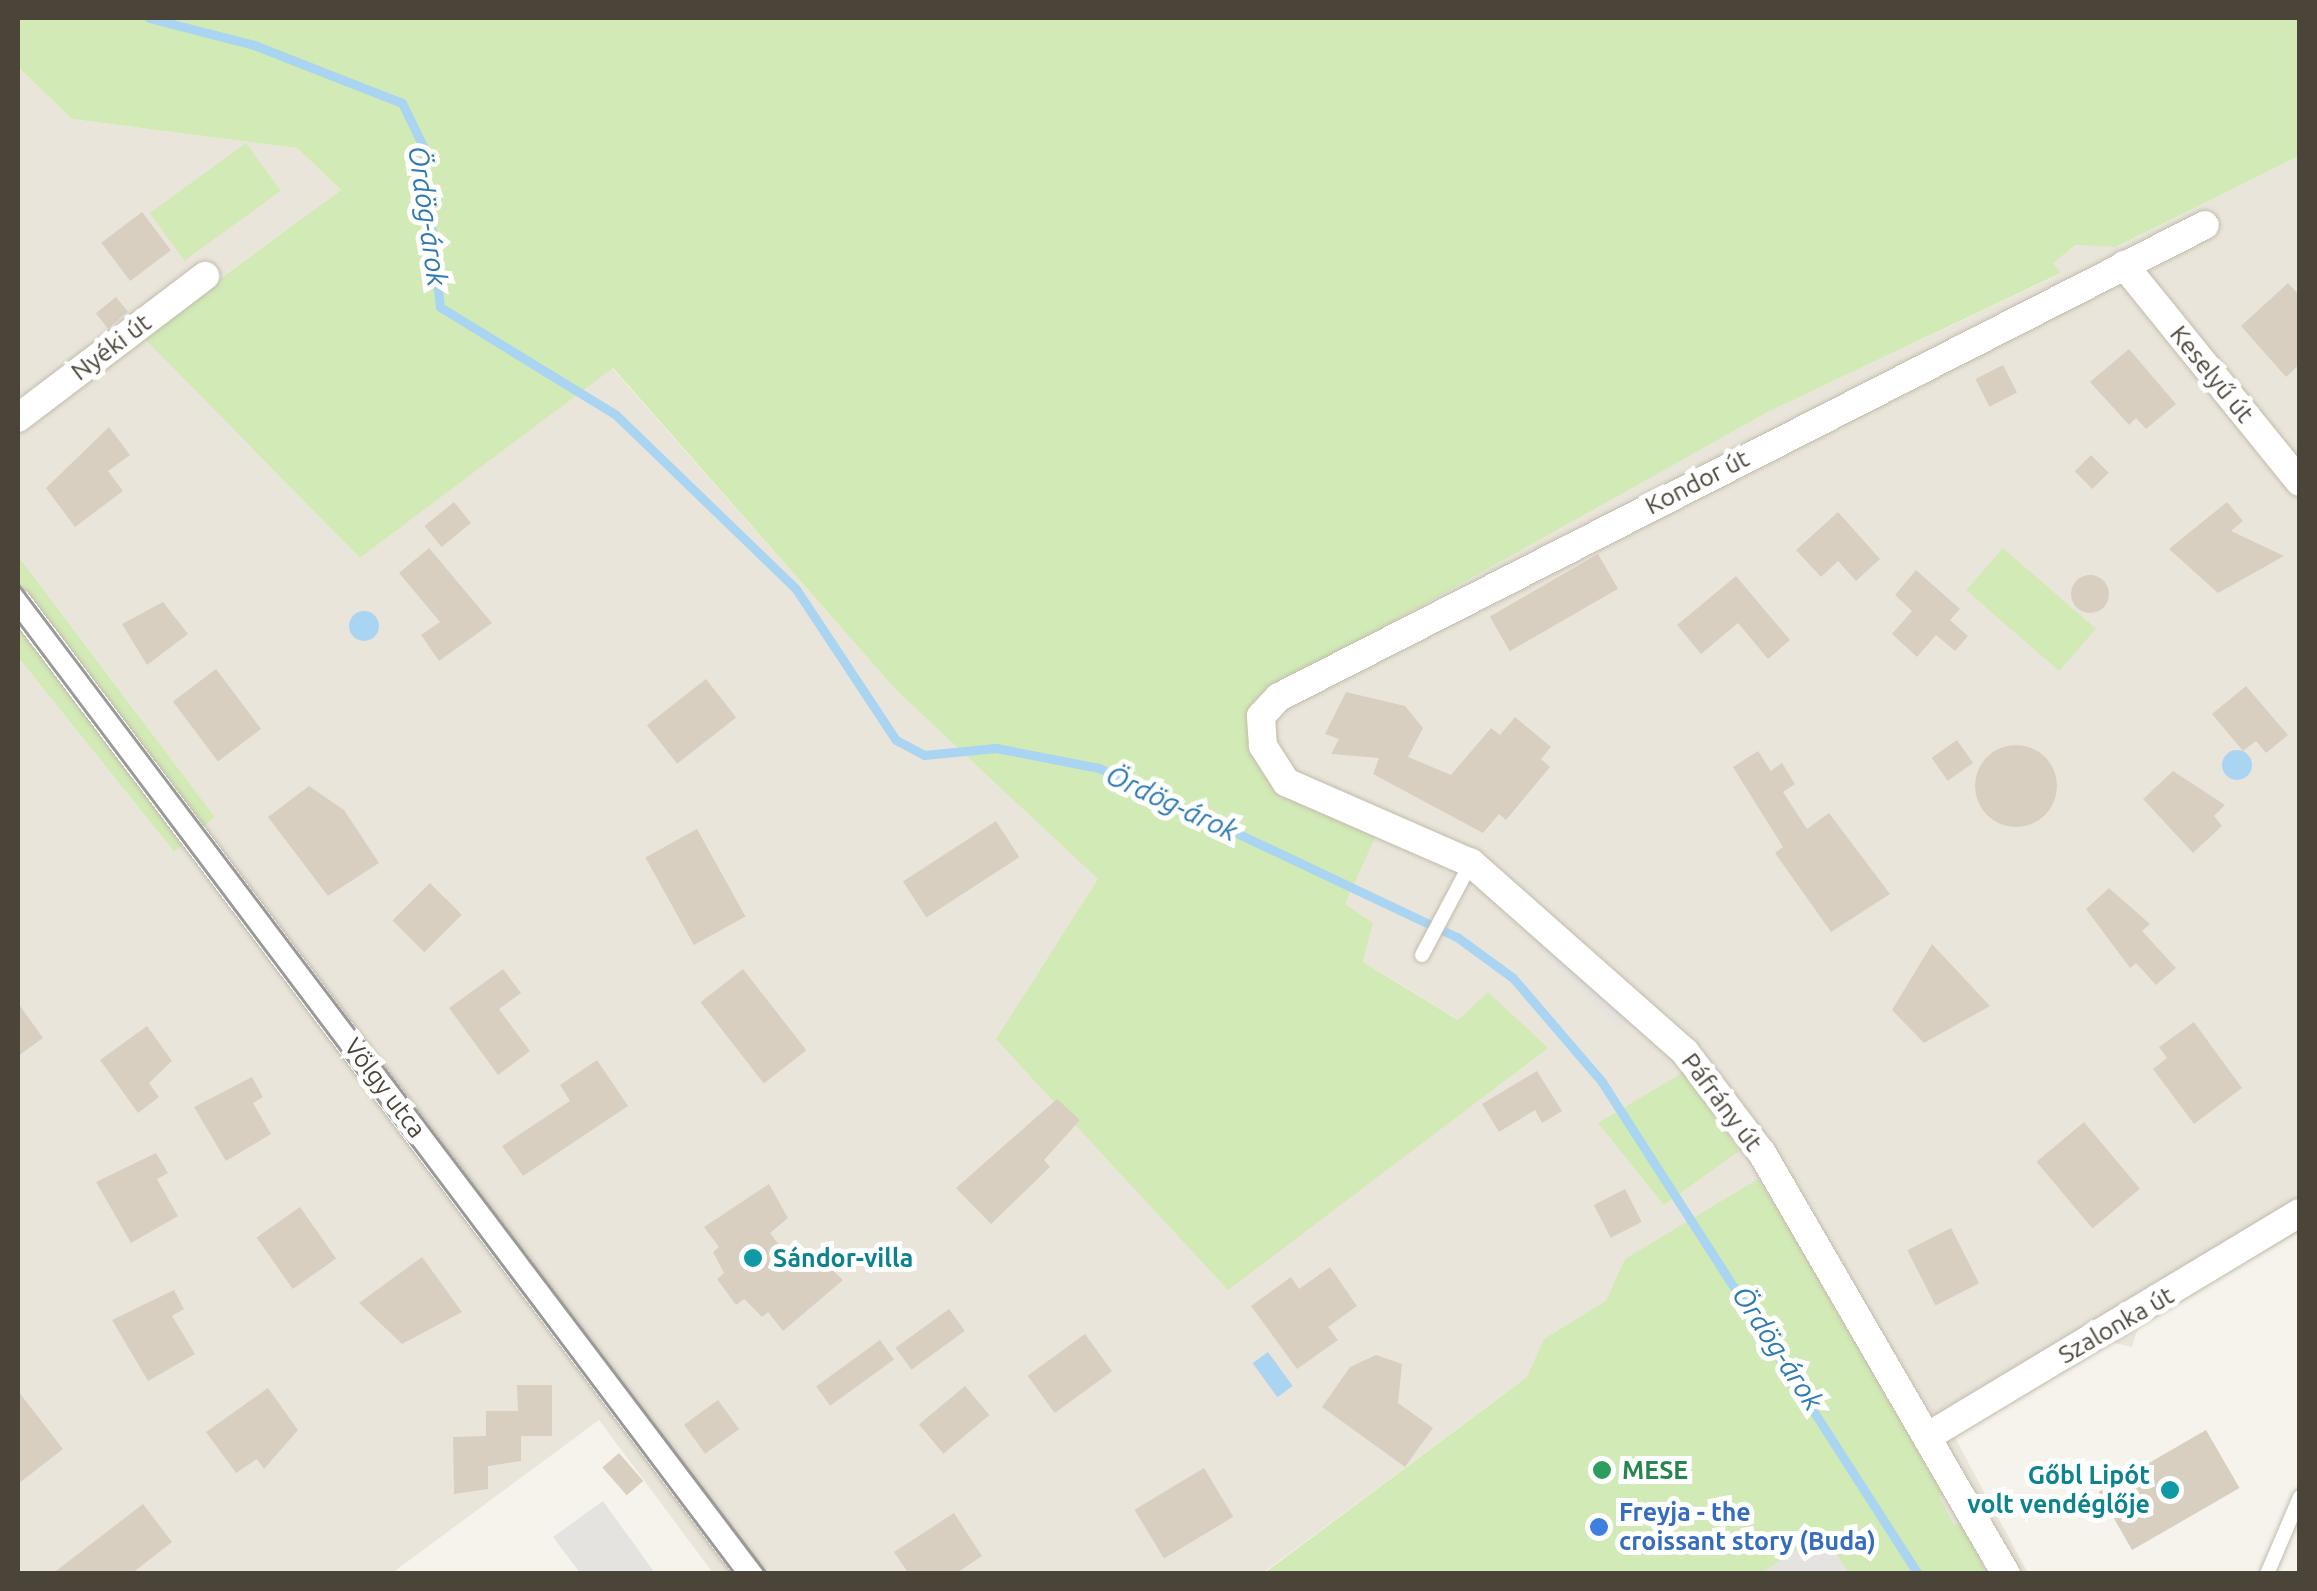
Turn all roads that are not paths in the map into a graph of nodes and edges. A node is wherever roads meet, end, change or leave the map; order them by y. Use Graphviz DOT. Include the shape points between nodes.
graph roads {
  1 [pos="2205,225"];
  2 [pos="2124,265"];
  3 [pos="204,276"];
  4 [pos="18,418"];
  5 [pos="2300,482"];
  6 [pos="18,602"];
  7 [pos="1286,782"];
  8 [pos="1471,862"];
  9 [pos="1422,955"];
  10 [pos="2300,1213"];
  11 [pos="1930,1436"];
  12 [pos="2300,1497"];
  13 [pos="750,1574"];
  14 [pos="2006,1574"];
  15 [pos="2266,1574"];
  1 -- 2 [label="street, Kondor út"];
  2 -- 5 [label="street, Keselyű út"];
  2 -- 7 [label="street, Kondor út" via="1278,696 1261,730"];
  3 -- 4 [label="street, Nyéki út"];
  6 -- 13 [label="street, Völgy utca"];
  7 -- 8 [label="street, Páfrány út"];
  8 -- 9 [label="lane"];
  8 -- 11 [label="street, Páfrány út" via="1686,1052 1761,1152"];
  10 -- 11 [label="street, Szalonka út"];
  11 -- 14 [label="street, Páfrány út"];
  12 -- 15 [label="lane"];
}
